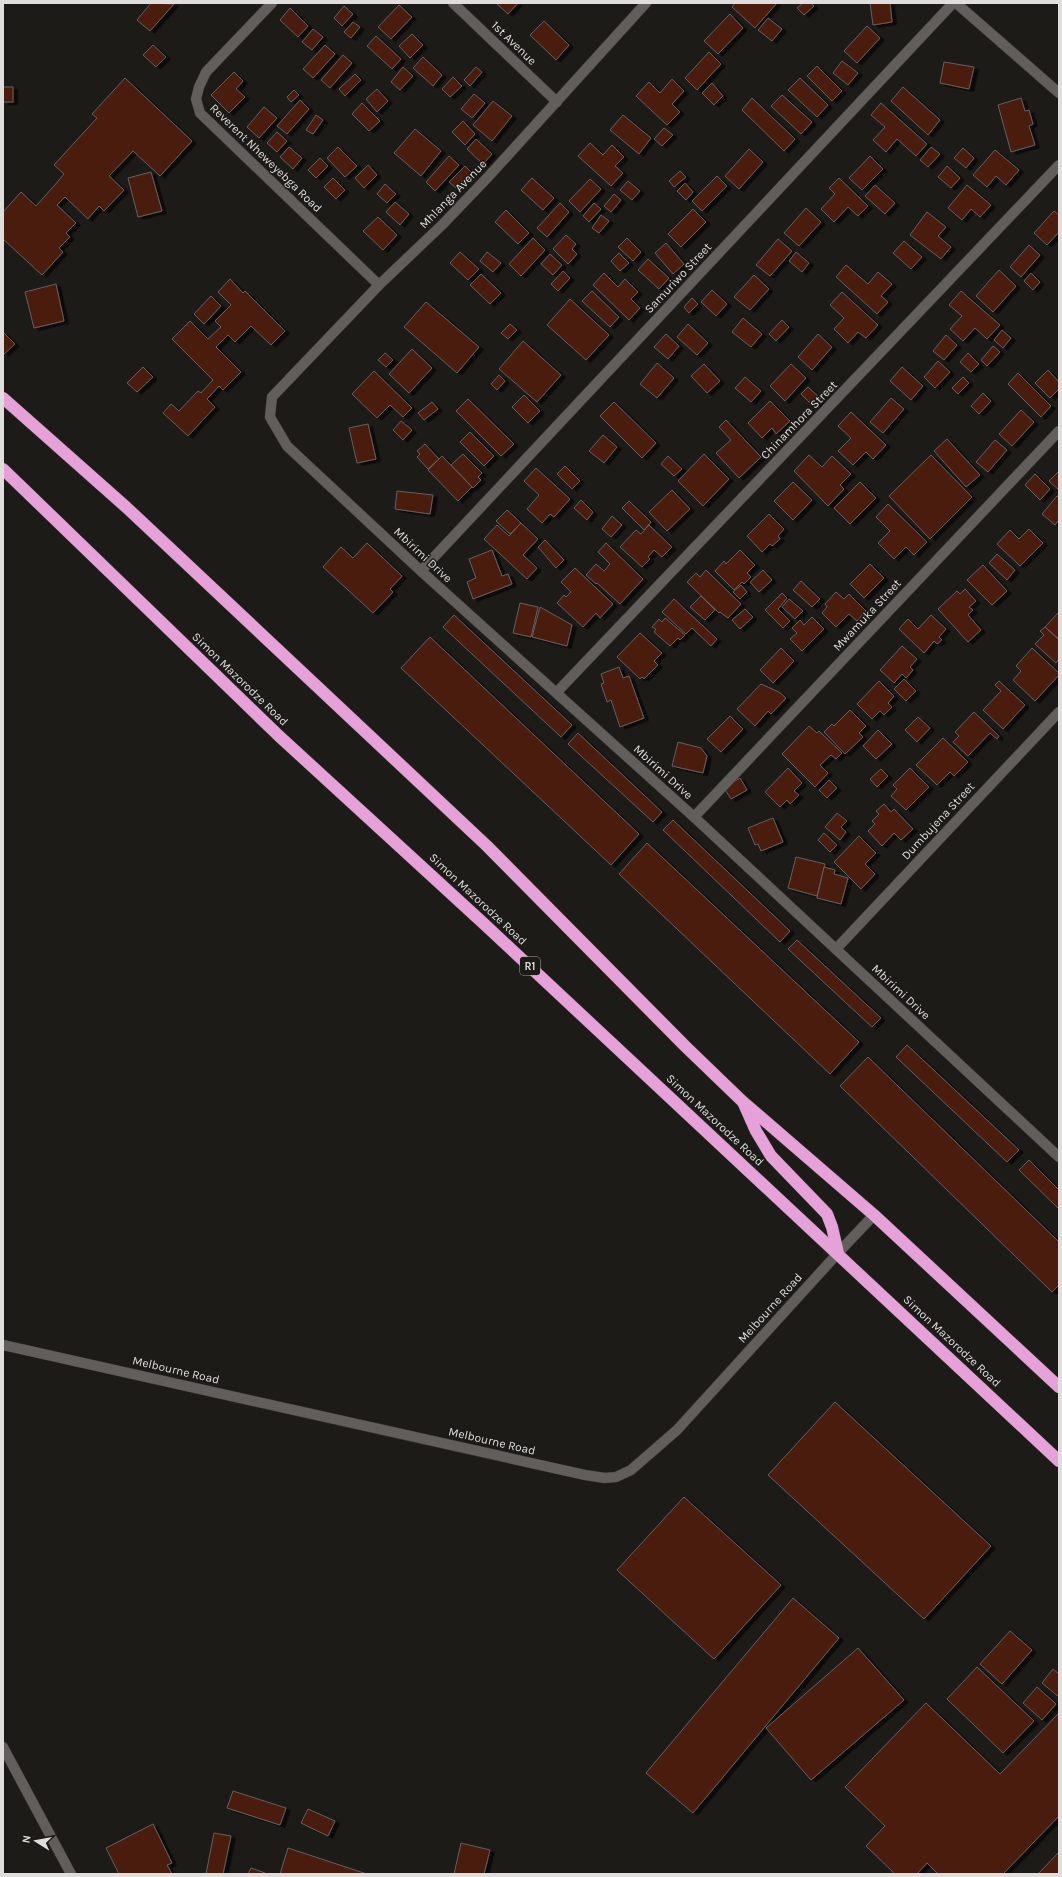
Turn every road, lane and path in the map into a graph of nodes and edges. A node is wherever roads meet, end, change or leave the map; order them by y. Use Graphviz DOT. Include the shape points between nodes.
graph roads {
  1 [pos="272,3"];
  2 [pos="454,3"];
  3 [pos="646,3"];
  4 [pos="955,3"];
  5 [pos="1058,90"];
  6 [pos="557,102"];
  7 [pos="1059,165"];
  8 [pos="378,285"];
  9 [pos="272,397"];
  10 [pos="3,398"];
  11 [pos="1059,431"];
  12 [pos="3,469"];
  13 [pos="420,571"];
  14 [pos="557,692"];
  15 [pos="1059,712"];
  16 [pos="694,817"];
  17 [pos="836,948"];
  18 [pos="742,1101"];
  19 [pos="1059,1157"];
  20 [pos="874,1216"];
  21 [pos="838,1252"];
  22 [pos="3,1345"];
  23 [pos="1059,1387"];
  24 [pos="1059,1461"];
  25 [pos="3,1747"];
  26 [pos="71,1874"];
  1 -- 8 [label="street, Reverent Nheweyebga Road" via="206,72 198,87 196,99 200,113"];
  2 -- 6 [label="street, 1st Avenue"];
  3 -- 6 [label="street, Mhlanga Avenue"];
  4 -- 5 [label="street"];
  4 -- 13 [label="street, Samuriwo Street"];
  6 -- 8 [label="street, Mhlanga Avenue" via="444,224"];
  7 -- 14 [label="street, Chinamhora Street"];
  8 -- 9 [label="street, Mhlanga Avenue"];
  9 -- 13 [label="street, Mbirimi Drive" via="270,417 288,446"];
  10 -- 18 [label="highway" via="126,507 488,846"];
  11 -- 16 [label="street, Mwamuka Street"];
  12 -- 21 [label="highway, Simon Mazorodze Road / R1" via="279,736"];
  13 -- 14 [label="street, Mbirimi Drive"];
  14 -- 16 [label="street, Mbirimi Drive"];
  15 -- 17 [label="street, Dumbujena Street"];
  16 -- 17 [label="street, Mbirimi Drive"];
  17 -- 19 [label="street, Mbirimi Drive"];
  18 -- 20 [label="highway"];
  18 -- 21 [label="highway" via="771,1156 827,1214"];
  20 -- 21 [label="street, Melbourne Road"];
  20 -- 23 [label="highway"];
  21 -- 22 [label="street, Melbourne Road" via="677,1430 631,1470 616,1477 605,1478"];
  21 -- 24 [label="highway, Simon Mazorodze Road / R1"];
  25 -- 26 [label="street"];
}
